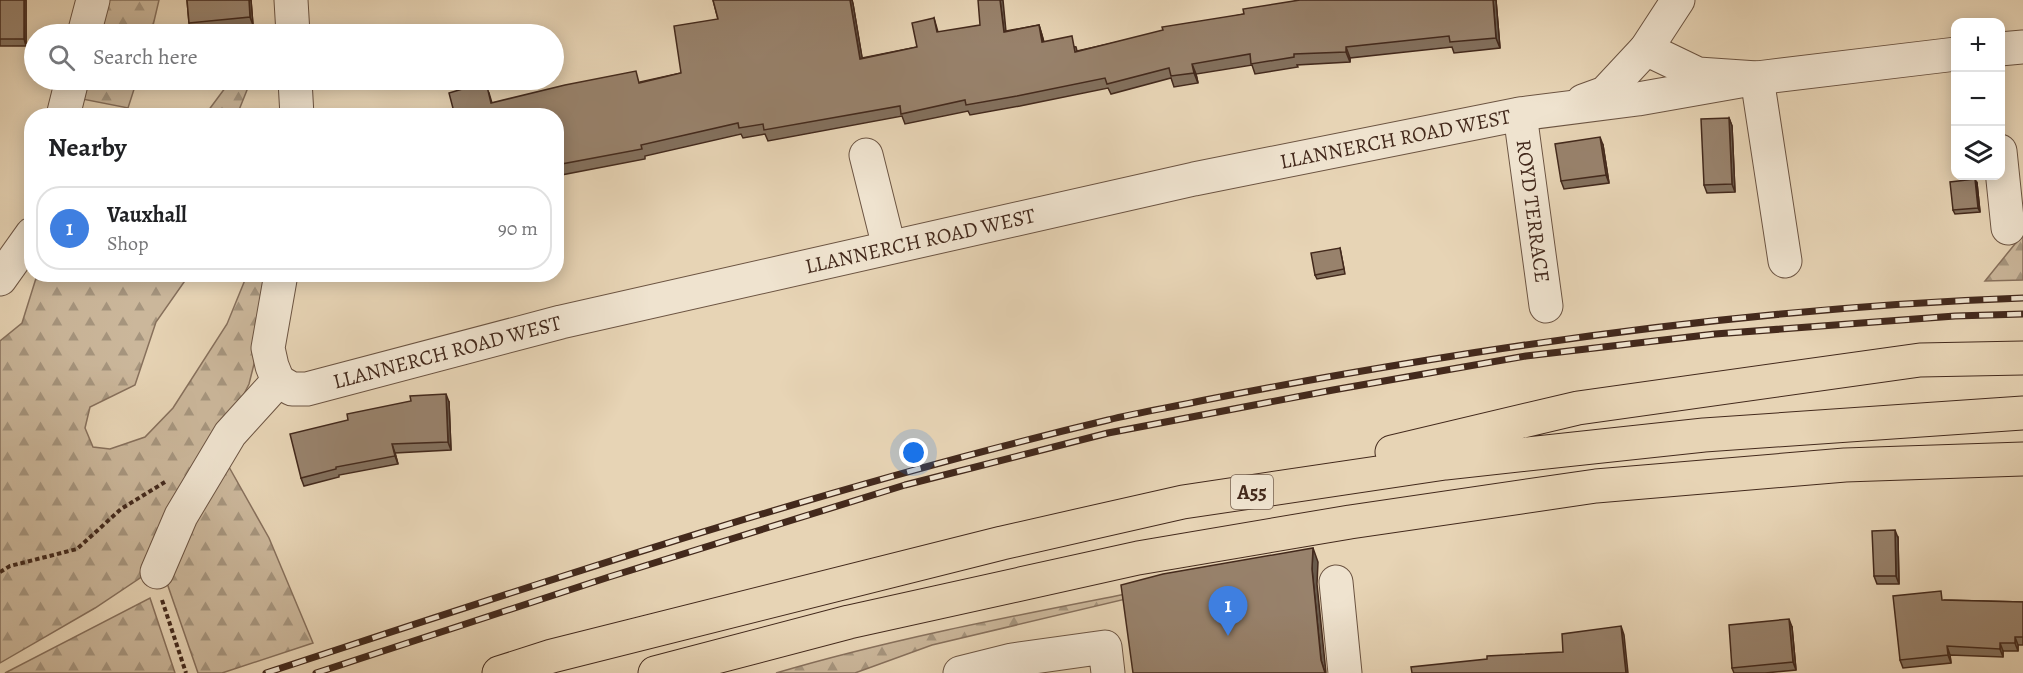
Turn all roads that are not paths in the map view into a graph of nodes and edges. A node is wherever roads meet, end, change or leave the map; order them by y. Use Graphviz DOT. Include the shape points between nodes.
graph roads {
  1 [pos="93,0"];
  2 [pos="291,0"];
  3 [pos="1678,0"];
  4 [pos="87,24"];
  5 [pos="292,24"];
  6 [pos="2023,47"];
  7 [pos="1646,49"];
  8 [pos="2005,49"];
  9 [pos="1951,55"];
  10 [pos="1756,78"];
  11 [pos="70,90"];
  12 [pos="296,90"];
  13 [pos="1566,107"];
  14 [pos="65,108"];
  15 [pos="297,108"];
  16 [pos="1520,114"];
  17 [pos="866,155"];
  18 [pos="2004,180"];
  19 [pos="2008,228"];
  20 [pos="24,245"];
  21 [pos="889,247"];
  22 [pos="1785,261"];
  23 [pos="0,279"];
  24 [pos="280,282"];
  25 [pos="1546,306"];
  26 [pos="2023,357"];
  27 [pos="278,381"];
  28 [pos="2023,413"];
  29 [pos="2023,459"];
  30 [pos="1183,502"];
  31 [pos="157,572"];
  32 [pos="1336,582"];
  33 [pos="499,673"];
  34 [pos="654,673"];
  35 [pos="960,673"];
  36 [pos="1108,673"];
  37 [pos="1345,673"];
  1 -- 4 [label="street"];
  2 -- 5 [label="street"];
  3 -- 7 [label="street"];
  6 -- 8 [label="street"];
  7 -- 10 [label="street, LLANNERCH ROAD WEST" via="1698,74"];
  7 -- 13 [label="street, LLANNERCH ROAD WEST" via="1605,93"];
  9 -- 10 [label="street, LLANNERCH ROAD WEST"];
  10 -- 13 [label="street, LLANNERCH ROAD WEST"];
  10 -- 22 [label="street"];
  11 -- 14 [label="street"];
  12 -- 15 [label="street"];
  13 -- 16 [label="street, LLANNERCH ROAD WEST"];
  16 -- 21 [label="street, LLANNERCH ROAD WEST" via="1194,179"];
  16 -- 25 [label="street, ROYD TERRACE"];
  17 -- 21 [label="street"];
  18 -- 19 [label="street"];
  20 -- 23 [label="street"];
  21 -- 27 [label="street, LLANNERCH ROAD WEST" via="561,322 307,389 292,389"];
  24 -- 27 [label="street" via="268,348"];
  26 -- 30 [label="highway" via="1920,360 1578,408"];
  27 -- 31 [label="street" via="230,434 181,516"];
  28 -- 30 [label="highway, A55" via="1704,435 1445,463"];
  29 -- 34 [label="highway, A55" via="1845,465 1596,486 1350,522 1138,558 849,622"];
  30 -- 33 [label="highway, A55" via="1002,543 552,656"];
  32 -- 37 [label="street"];
  35 -- 36 [label="street" via="1012,660 1105,647"];
}
